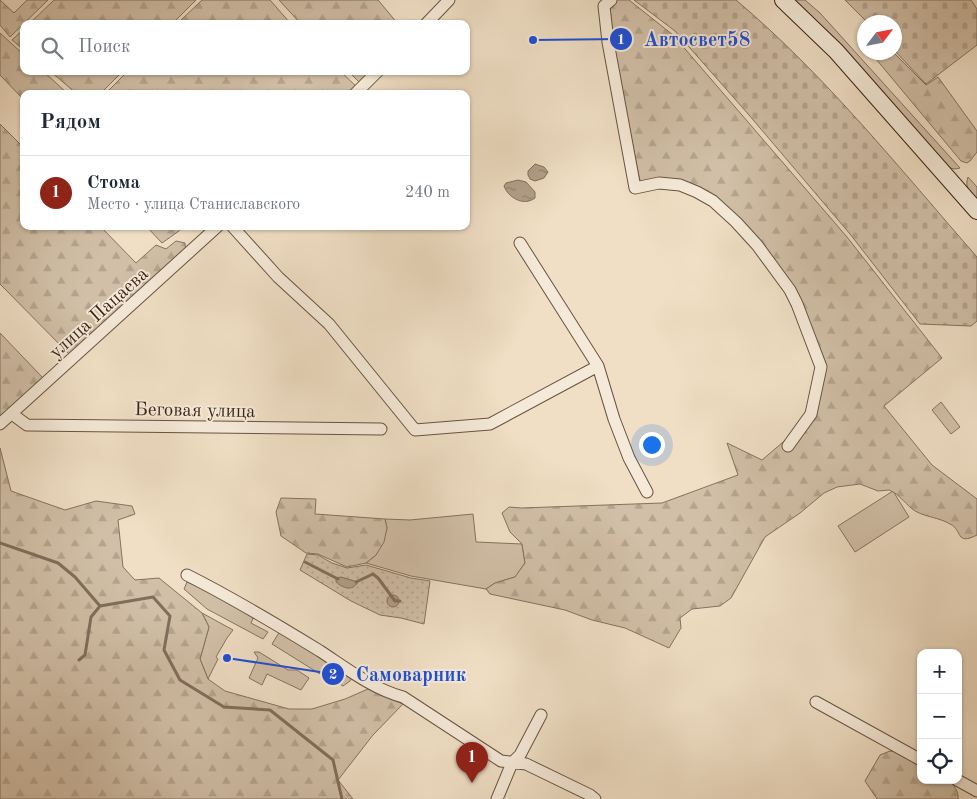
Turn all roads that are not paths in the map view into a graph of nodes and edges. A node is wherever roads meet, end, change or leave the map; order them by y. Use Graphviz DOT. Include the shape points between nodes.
graph roads {
  1 [pos="449,0"];
  2 [pos="783,0"];
  3 [pos="608,3"];
  4 [pos="430,20"];
  5 [pos="374,75"];
  6 [pos="359,90"];
  7 [pos="977,211"];
  8 [pos="214,230"];
  9 [pos="236,230"];
  10 [pos="520,243"];
  11 [pos="598,366"];
  12 [pos="12,414"];
  13 [pos="0,424"];
  14 [pos="381,429"];
  15 [pos="788,446"];
  16 [pos="648,492"];
  17 [pos="187,575"];
  18 [pos="816,702"];
  19 [pos="541,715"];
  20 [pos="917,758"];
  21 [pos="512,763"];
  22 [pos="962,783"];
  23 [pos="977,791"];
  24 [pos="497,799"];
  25 [pos="595,799"];
  1 -- 4 [label="street"];
  2 -- 7 [label="main road" via="836,51"];
  3 -- 15 [label="street" via="608,42 635,188 680,185 713,201 757,245 777,270 797,304 821,367 811,414"];
  5 -- 6 [label="street"];
  8 -- 12 [label="street, улица Пацаева"];
  9 -- 11 [label="street" via="278,277 329,324 415,430 490,424"];
  10 -- 11 [label="street"];
  11 -- 16 [label="street" via="629,458"];
  12 -- 13 [label="street, улица Пацаева"];
  12 -- 14 [label="street, Беговая улица" via="27,425"];
  17 -- 21 [label="street" via="226,594 390,694 403,697 501,761"];
  18 -- 20 [label="street"];
  19 -- 21 [label="street"];
  21 -- 24 [label="street"];
  21 -- 25 [label="street" via="526,764"];
  22 -- 23 [label="street"];
}
